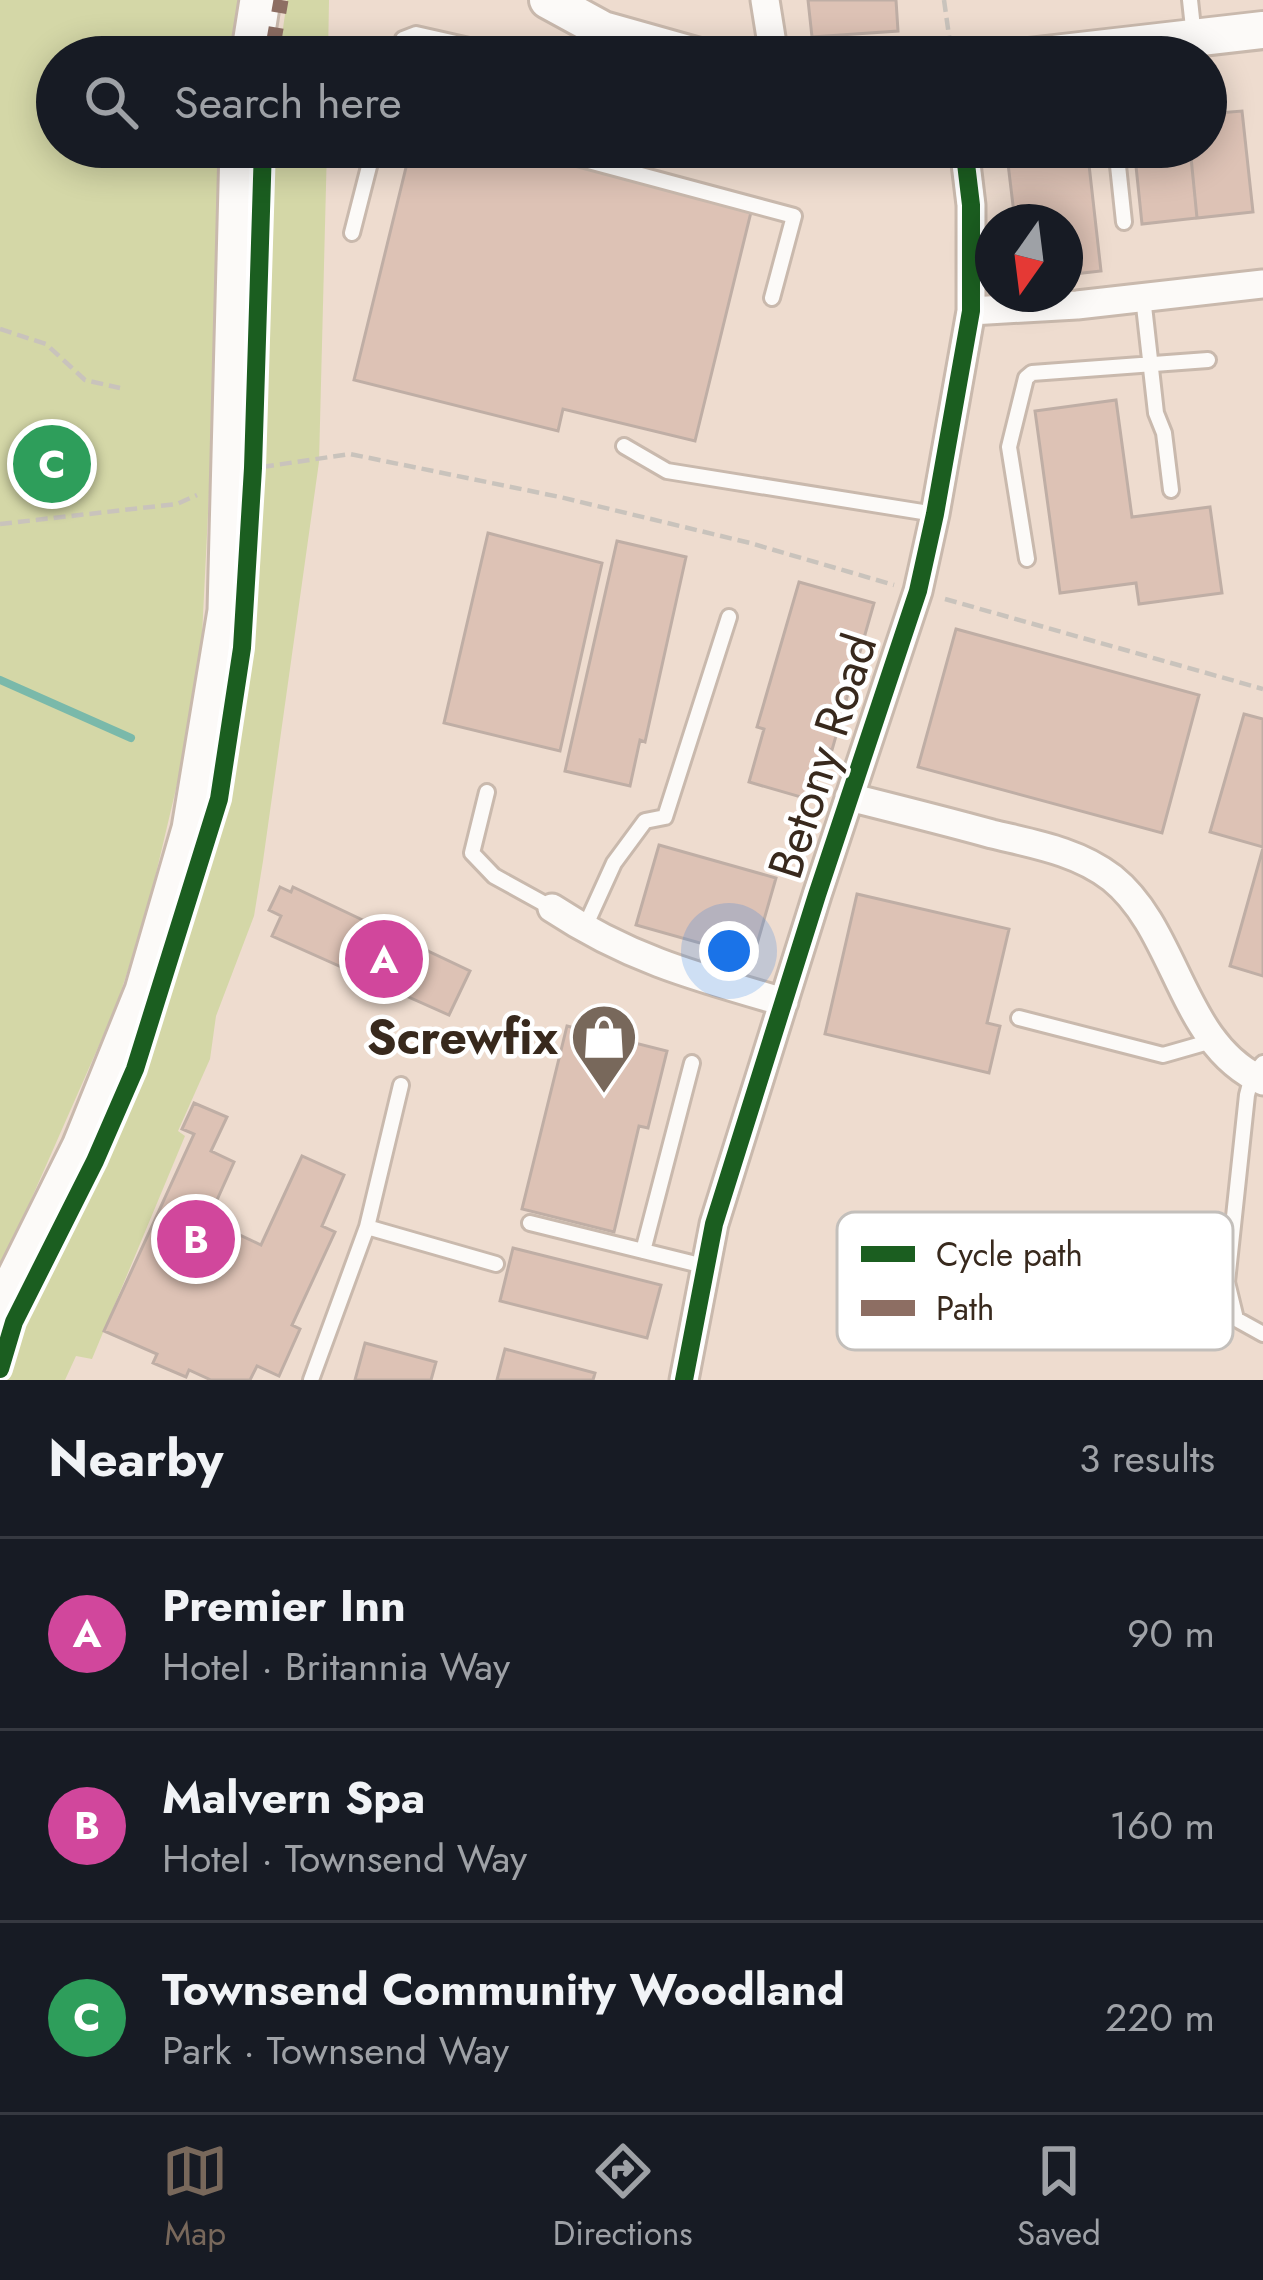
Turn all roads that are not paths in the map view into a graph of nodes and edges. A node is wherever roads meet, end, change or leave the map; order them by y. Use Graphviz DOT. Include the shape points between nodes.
graph roads {
  1 [pos="260,0"];
  2 [pos="548,0"];
  3 [pos="765,0"];
  4 [pos="1190,0"];
  5 [pos="1263,30"];
  6 [pos="254,36"];
  7 [pos="590,36"];
  8 [pos="771,36"];
  9 [pos="1194,36"];
  10 [pos="1211,36"];
  11 [pos="240,168"];
  12 [pos="369,168"];
  13 [pos="615,168"];
  14 [pos="967,168"];
  15 [pos="1118,168"];
  16 [pos="1124,222"];
  17 [pos="352,233"];
  18 [pos="1263,284"];
  19 [pos="1143,297"];
  20 [pos="772,298"];
  21 [pos="971,311"];
  22 [pos="1208,360"];
  23 [pos="1149,364"];
  24 [pos="623,446"];
  25 [pos="1172,490"];
  26 [pos="935,514"];
  27 [pos="1027,559"];
  28 [pos="729,617"];
  29 [pos="487,792"];
  30 [pos="850,797"];
  31 [pos="552,908"];
  32 [pos="584,929"];
  33 [pos="784,1002"];
  34 [pos="1019,1018"];
  35 [pos="1212,1041"];
  36 [pos="692,1063"];
  37 [pos="1259,1073"];
  38 [pos="401,1085"];
  39 [pos="530,1223"];
  40 [pos="368,1227"];
  41 [pos="1233,1243"];
  42 [pos="643,1251"];
  43 [pos="496,1264"];
  44 [pos="704,1266"];
  45 [pos="1233,1307"];
  46 [pos="0,1312"];
  47 [pos="1263,1334"];
  48 [pos="311,1380"];
  49 [pos="684,1380"];
  1 -- 6 [label="main road"];
  2 -- 7 [label="street"];
  3 -- 8 [label="street"];
  4 -- 9 [label="lane"];
  5 -- 10 [label="street"];
  11 -- 46 [label="main road" via="228,611 187,849 145,991"];
  12 -- 17 [label="lane"];
  13 -- 20 [label="lane" via="794,216"];
  14 -- 21 [label="street, Betony Road"];
  15 -- 16 [label="lane"];
  18 -- 19 [label="street"];
  19 -- 21 [label="street"];
  19 -- 23 [label="lane"];
  21 -- 26 [label="street, Betony Road"];
  22 -- 23 [label="lane"];
  23 -- 25 [label="lane"];
  23 -- 27 [label="lane" via="1026,378 1009,447"];
  24 -- 26 [label="lane" via="667,471"];
  26 -- 30 [label="street, Betony Road"];
  28 -- 32 [label="lane" via="665,817 645,821 614,863"];
  29 -- 31 [label="lane" via="472,854"];
  30 -- 33 [label="street, Betony Road"];
  30 -- 35 [label="street" via="1073,854 1112,878 1144,912"];
  31 -- 32 [label="street"];
  32 -- 33 [label="street" via="657,965"];
  33 -- 44 [label="street, Betony Road"];
  34 -- 35 [label="lane" via="1163,1055"];
  35 -- 37 [label="street"];
  36 -- 42 [label="lane"];
  37 -- 41 [label="lane"];
  38 -- 40 [label="lane"];
  39 -- 42 [label="lane"];
  40 -- 43 [label="lane"];
  40 -- 48 [label="lane"];
  42 -- 44 [label="lane"];
  44 -- 49 [label="street, Betony Road"];
  45 -- 47 [label="lane" via="1236,1319"];
}
